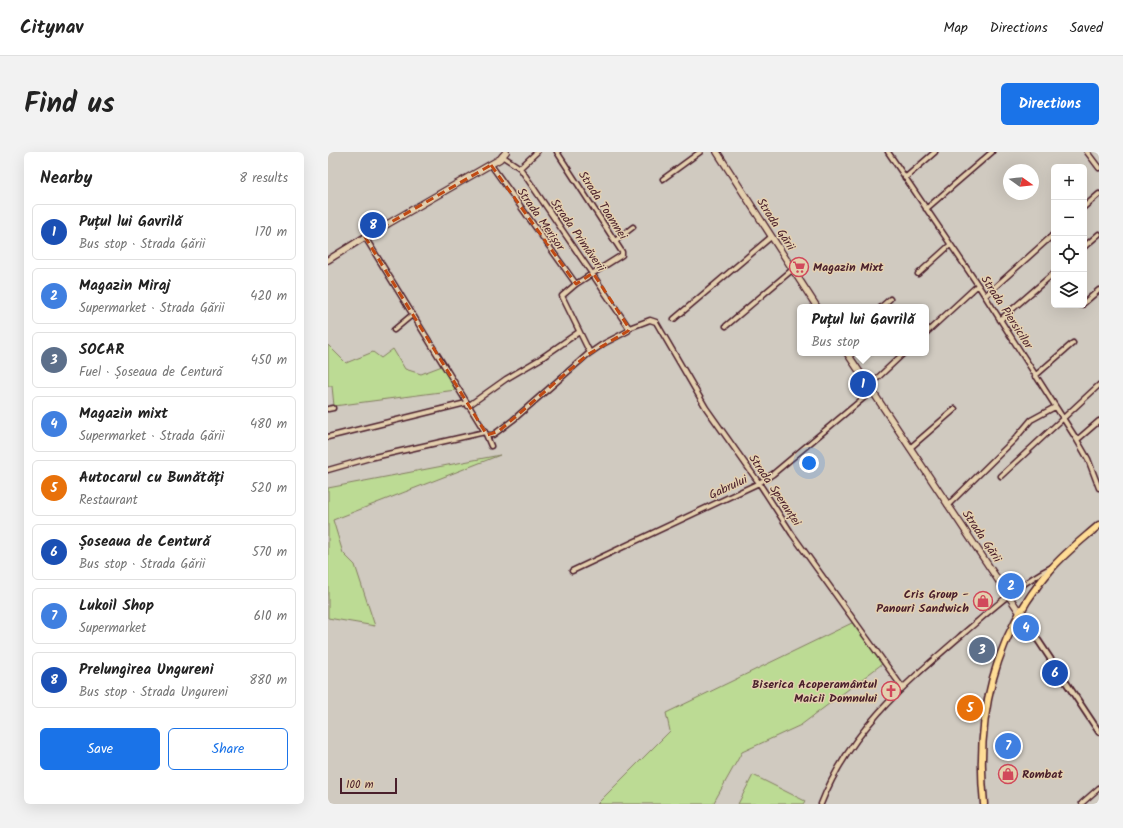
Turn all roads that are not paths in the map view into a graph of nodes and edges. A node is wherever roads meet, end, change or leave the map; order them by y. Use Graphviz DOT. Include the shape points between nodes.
graph roads {
  1 [pos="536,152"];
  2 [pos="557,152"];
  3 [pos="700,152"];
  4 [pos="717,152"];
  5 [pos="888,152"];
  6 [pos="935,152"];
  7 [pos="992,152"];
  8 [pos="1087,152"];
  9 [pos="504,154"];
  10 [pos="491,165"];
  11 [pos="520,168"];
  12 [pos="1099,168"];
  13 [pos="905,178"];
  14 [pos="663,180"];
  15 [pos="1099,194"];
  16 [pos="1087,204"];
  17 [pos="926,209"];
  18 [pos="633,227"];
  19 [pos="1099,234"];
  20 [pos="1052,236"];
  21 [pos="365,237"];
  22 [pos="771,237"];
  23 [pos="615,241"];
  24 [pos="1087,244"];
  25 [pos="950,245"];
  26 [pos="328,260"];
  27 [pos="792,270"];
  28 [pos="593,273"];
  29 [pos="918,274"];
  30 [pos="1051,276"];
  31 [pos="576,284"];
  32 [pos="978,285"];
  33 [pos="1099,290"];
  34 [pos="985,296"];
  35 [pos="890,300"];
  36 [pos="1087,300"];
  37 [pos="815,304"];
  38 [pos="884,304"];
  39 [pos="412,315"];
  40 [pos="674,319"];
  41 [pos="1000,320"];
  42 [pos="726,326"];
  43 [pos="629,329"];
  44 [pos="394,330"];
  45 [pos="929,330"];
  46 [pos="579,332"];
  47 [pos="1073,343"];
  48 [pos="590,353"];
  49 [pos="849,356"];
  50 [pos="901,356"];
  51 [pos="1035,376"];
  52 [pos="1099,385"];
  53 [pos="870,388"];
  54 [pos="467,405"];
  55 [pos="1055,407"];
  56 [pos="954,409"];
  57 [pos="1062,417"];
  58 [pos="1099,421"];
  59 [pos="486,434"];
  60 [pos="328,437"];
  61 [pos="1077,440"];
  62 [pos="491,446"];
  63 [pos="910,448"];
  64 [pos="328,470"];
  65 [pos="1001,476"];
  66 [pos="759,483"];
  67 [pos="1099,488"];
  68 [pos="948,504"];
  69 [pos="1099,525"];
  70 [pos="1055,566"];
  71 [pos="572,570"];
  72 [pos="1009,596"];
  73 [pos="1020,613"];
  74 [pos="902,687"];
  75 [pos="1099,732"];
  76 [pos="1099,788"];
  77 [pos="1082,803"];
  78 [pos="821,804"];
  79 [pos="984,804"];
  1 -- 11 [label="street"];
  2 -- 23 [label="street, Strada Toamnei"];
  3 -- 14 [label="street"];
  4 -- 22 [label="main road, Strada Gării"];
  5 -- 13 [label="street, Strada Piersicilor"];
  6 -- 13 [label="street"];
  7 -- 17 [label="street"];
  8 -- 12 [label="street"];
  9 -- 10 [label="main road"];
  9 -- 11 [label="street, Strada Primăverii"];
  10 -- 21 [label="main road"];
  10 -- 31 [label="street, Strada Merișor"];
  11 -- 28 [label="street, Strada Primăverii"];
  13 -- 17 [label="street, Strada Piersicilor"];
  15 -- 16 [label="street"];
  17 -- 25 [label="street, Strada Piersicilor"];
  18 -- 23 [label="street"];
  19 -- 24 [label="street"];
  20 -- 34 [label="street"];
  21 -- 26 [label="main road"];
  21 -- 39 [label="street"];
  22 -- 27 [label="main road, Strada Gării"];
  22 -- 40 [label="street"];
  23 -- 28 [label="street, Strada Toamnei" via="622,255"];
  25 -- 29 [label="street"];
  25 -- 32 [label="street, Strada Piersicilor"];
  27 -- 37 [label="main road, Strada Gării"];
  27 -- 42 [label="street"];
  28 -- 31 [label="street, Strada Toamnei"];
  28 -- 43 [label="street, Strada Primăverii"];
  30 -- 41 [label="street"];
  31 -- 46 [label="street, Strada Toamnei" via="562,296"];
  32 -- 34 [label="street, Strada Piersicilor"];
  32 -- 45 [label="street"];
  33 -- 36 [label="street"];
  34 -- 41 [label="street, Strada Piersicilor"];
  35 -- 38 [label="street"];
  39 -- 44 [label="street"];
  39 -- 54 [label="street"];
  41 -- 51 [label="street, Strada Piersicilor"];
  43 -- 48 [label="street, Strada Speranței"];
  43 -- 66 [label="street, Strada Speranței" via="650,320 656,322 706,408"];
  46 -- 48 [label="street, Strada Toamnei"];
  46 -- 54 [label="street"];
  47 -- 51 [label="street"];
  48 -- 59 [label="street, Strada Speranței" via="513,420 493,435"];
  49 -- 53 [label="main road, Strada Gării"];
  50 -- 53 [label="street, Gabrului"];
  51 -- 55 [label="street, Strada Piersicilor"];
  52 -- 57 [label="street"];
  53 -- 63 [label="main road, Strada Gării"];
  53 -- 66 [label="street, Gabrului" via="773,474"];
  54 -- 59 [label="street"];
  54 -- 60 [label="street"];
  55 -- 57 [label="street, Strada Piersicilor"];
  55 -- 68 [label="street" via="1031,420"];
  56 -- 63 [label="street"];
  57 -- 61 [label="street, Strada Piersicilor"];
  57 -- 65 [label="street"];
  58 -- 61 [label="street"];
  59 -- 62 [label="street"];
  59 -- 64 [label="street, Strada Speranței" via="370,458"];
  61 -- 67 [label="street, Strada Piersicilor"];
  63 -- 68 [label="main road, Strada Gării"];
  66 -- 71 [label="street, Gabrului"];
  66 -- 74 [label="street, Strada Speranței" via="792,534"];
  68 -- 72 [label="main road, Strada Gării"];
  69 -- 70 [label="main road"];
  70 -- 72 [label="street"];
  70 -- 73 [label="main road"];
  72 -- 73 [label="main road, Strada Gării"];
  72 -- 74 [label="street"];
  73 -- 75 [label="street, Strada Gării"];
  73 -- 79 [label="main road" via="999,656 987,700 981,754"];
  74 -- 78 [label="street" via="850,747"];
  76 -- 77 [label="street"];
}
